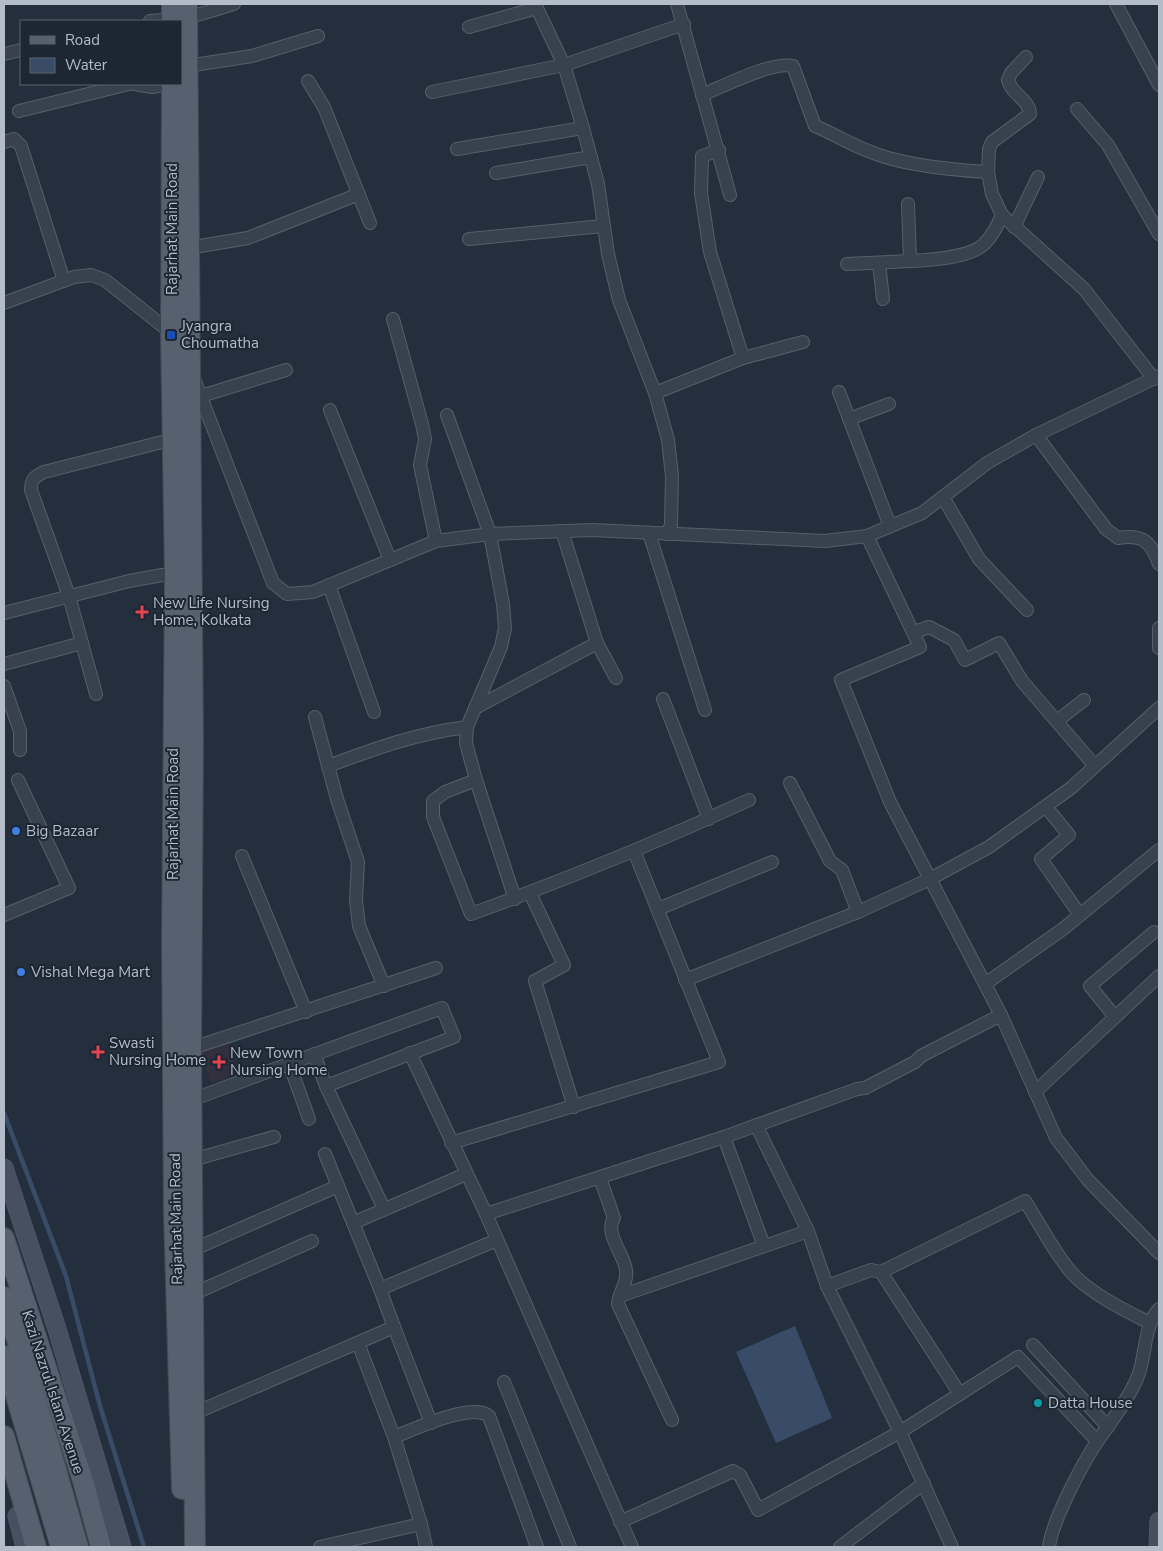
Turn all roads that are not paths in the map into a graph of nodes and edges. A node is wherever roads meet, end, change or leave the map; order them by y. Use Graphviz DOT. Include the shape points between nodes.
graph roads {
  1 [pos="234,4"];
  2 [pos="677,4"];
  3 [pos="1116,4"];
  4 [pos="536,6"];
  5 [pos="178,13"];
  6 [pos="154,20"];
  7 [pos="684,24"];
  8 [pos="469,27"];
  9 [pos="318,36"];
  10 [pos="182,37"];
  11 [pos="20,50"];
  12 [pos="4,54"];
  13 [pos="1026,57"];
  14 [pos="564,65"];
  15 [pos="187,66"];
  16 [pos="308,81"];
  17 [pos="125,85"];
  18 [pos="140,85"];
  19 [pos="165,85"];
  20 [pos="172,85"];
  21 [pos="1159,85"];
  22 [pos="432,92"];
  23 [pos="702,95"];
  24 [pos="1077,109"];
  25 [pos="19,111"];
  26 [pos="583,128"];
  27 [pos="4,142"];
  28 [pos="457,149"];
  29 [pos="719,150"];
  30 [pos="591,157"];
  31 [pos="988,172"];
  32 [pos="496,173"];
  33 [pos="1038,177"];
  34 [pos="359,194"];
  35 [pos="730,195"];
  36 [pos="908,204"];
  37 [pos="1002,215"];
  38 [pos="370,223"];
  39 [pos="604,226"];
  40 [pos="1014,227"];
  41 [pos="1159,234"];
  42 [pos="469,239"];
  43 [pos="188,248"];
  44 [pos="910,262"];
  45 [pos="878,263"];
  46 [pos="847,264"];
  47 [pos="64,280"];
  48 [pos="883,299"];
  49 [pos="4,303"];
  50 [pos="393,319"];
  51 [pos="180,335"];
  52 [pos="803,342"];
  53 [pos="743,358"];
  54 [pos="181,368"];
  55 [pos="286,370"];
  56 [pos="1157,378"];
  57 [pos="839,392"];
  58 [pos="655,393"];
  59 [pos="201,396"];
  60 [pos="890,404"];
  61 [pos="330,410"];
  62 [pos="447,415"];
  63 [pos="849,419"];
  64 [pos="1036,435"];
  65 [pos="174,439"];
  66 [pos="943,496"];
  67 [pos="890,526"];
  68 [pos="562,531"];
  69 [pos="649,533"];
  70 [pos="490,534"];
  71 [pos="667,534"];
  72 [pos="867,536"];
  73 [pos="436,542"];
  74 [pos="390,560"];
  75 [pos="1159,564"];
  76 [pos="175,577"];
  77 [pos="329,585"];
  78 [pos="69,596"];
  79 [pos="1027,610"];
  80 [pos="4,613"];
  81 [pos="1159,628"];
  82 [pos="914,632"];
  83 [pos="598,643"];
  84 [pos="82,644"];
  85 [pos="1159,648"];
  86 [pos="4,664"];
  87 [pos="616,678"];
  88 [pos="4,686"];
  89 [pos="96,694"];
  90 [pos="663,699"];
  91 [pos="1084,700"];
  92 [pos="475,708"];
  93 [pos="1159,708"];
  94 [pos="705,710"];
  95 [pos="374,712"];
  96 [pos="315,717"];
  97 [pos="1057,721"];
  98 [pos="467,727"];
  99 [pos="20,750"];
  100 [pos="328,766"];
  101 [pos="1095,766"];
  102 [pos="18,780"];
  103 [pos="476,780"];
  104 [pos="790,783"];
  105 [pos="749,800"];
  106 [pos="1046,807"];
  107 [pos="708,819"];
  108 [pos="1159,850"];
  109 [pos="634,851"];
  110 [pos="242,856"];
  111 [pos="772,862"];
  112 [pos="930,879"];
  113 [pos="530,893"];
  114 [pos="515,899"];
  115 [pos="658,909"];
  116 [pos="858,912"];
  117 [pos="4,915"];
  118 [pos="1080,915"];
  119 [pos="1154,932"];
  120 [pos="436,968"];
  121 [pos="1159,976"];
  122 [pos="685,980"];
  123 [pos="985,984"];
  124 [pos="384,986"];
  125 [pos="306,1012"];
  126 [pos="1001,1015"];
  127 [pos="1115,1017"];
  128 [pos="182,1051"];
  129 [pos="410,1053"];
  130 [pos="314,1054"];
  131 [pos="289,1063"];
  132 [pos="326,1086"];
  133 [pos="1035,1092"];
  134 [pos="191,1100"];
  135 [pos="574,1107"];
  136 [pos="308,1119"];
  137 [pos="756,1125"];
  138 [pos="274,1137"];
  139 [pos="724,1137"];
  140 [pos="451,1143"];
  141 [pos="326,1154"];
  142 [pos="192,1160"];
  143 [pos="4,1168"];
  144 [pos="466,1174"];
  145 [pos="600,1178"];
  146 [pos="338,1186"];
  147 [pos="384,1209"];
  148 [pos="486,1214"];
  149 [pos="353,1223"];
  150 [pos="808,1231"];
  151 [pos="4,1238"];
  152 [pos="497,1240"];
  153 [pos="312,1241"];
  154 [pos="764,1246"];
  155 [pos="192,1250"];
  156 [pos="1159,1253"];
  157 [pos="881,1272"];
  158 [pos="827,1286"];
  159 [pos="380,1289"];
  160 [pos="192,1294"];
  161 [pos="4,1296"];
  162 [pos="620,1296"];
  163 [pos="1159,1309"];
  164 [pos="1150,1323"];
  165 [pos="394,1326"];
  166 [pos="358,1343"];
  167 [pos="1033,1345"];
  168 [pos="4,1356"];
  169 [pos="504,1382"];
  170 [pos="960,1394"];
  171 [pos="195,1413"];
  172 [pos="672,1420"];
  173 [pos="431,1423"];
  174 [pos="1108,1427"];
  175 [pos="900,1432"];
  176 [pos="4,1436"];
  177 [pos="394,1437"];
  178 [pos="1097,1441"];
  179 [pos="4,1464"];
  180 [pos="924,1483"];
  181 [pos="1159,1521"];
  182 [pos="620,1522"];
  183 [pos="421,1524"];
  184 [pos="187,1546"];
  185 [pos="25,1547"];
  186 [pos="36,1547"];
  187 [pos="61,1547"];
  188 [pos="78,1547"];
  189 [pos="102,1547"];
  190 [pos="122,1547"];
  191 [pos="320,1547"];
  192 [pos="426,1547"];
  193 [pos="537,1547"];
  194 [pos="570,1547"];
  195 [pos="632,1547"];
  196 [pos="840,1547"];
  197 [pos="952,1547"];
  198 [pos="1049,1547"];
  199 [pos="1158,1547"];
  1 -- 5 [label="street"];
  2 -- 7 [label="street"];
  3 -- 21 [label="street"];
  4 -- 8 [label="street"];
  4 -- 14 [label="street"];
  5 -- 6 [label="street"];
  7 -- 14 [label="street"];
  7 -- 23 [label="street"];
  9 -- 15 [label="street" via="252,56"];
  10 -- 15 [label="main road, Rajarhat Main Road"];
  11 -- 12 [label="street"];
  13 -- 31 [label="street" via="1008,80 1028,105 1030,114 992,142"];
  14 -- 22 [label="street"];
  14 -- 26 [label="street"];
  15 -- 43 [label="main road, Rajarhat Main Road"];
  16 -- 34 [label="street" via="324,107"];
  17 -- 25 [label="street"];
  18 -- 19 [label="street"];
  20 -- 51 [label="main road, Rajarhat Main Road"];
  23 -- 29 [label="street"];
  23 -- 31 [label="street" via="770,68 793,66 815,126 872,153 893,159"];
  24 -- 41 [label="street" via="1108,145"];
  26 -- 28 [label="street"];
  26 -- 30 [label="street"];
  27 -- 47 [label="street" via="14,139 21,146"];
  29 -- 35 [label="street"];
  29 -- 53 [label="street" via="702,156 701,193 715,273"];
  30 -- 32 [label="street"];
  30 -- 39 [label="street"];
  31 -- 37 [label="street" via="992,194"];
  33 -- 40 [label="street"];
  34 -- 38 [label="street"];
  34 -- 43 [label="street" via="248,238"];
  36 -- 44 [label="street"];
  37 -- 40 [label="street"];
  37 -- 44 [label="street" via="992,236 982,246 970,252"];
  39 -- 42 [label="street"];
  39 -- 58 [label="street" via="619,300"];
  40 -- 56 [label="street" via="1084,289"];
  43 -- 51 [label="main road, Rajarhat Main Road"];
  44 -- 45 [label="street"];
  45 -- 46 [label="street"];
  45 -- 48 [label="street"];
  47 -- 49 [label="street"];
  47 -- 51 [label="street" via="91,275 105,280"];
  50 -- 73 [label="street" via="425,439 420,465"];
  51 -- 54 [label="main road, Rajarhat Main Road"];
  52 -- 53 [label="street"];
  53 -- 58 [label="street"];
  54 -- 59 [label="street"];
  54 -- 65 [label="main road, Rajarhat Main Road"];
  54 -- 128 [label="main road, Rajarhat Main Road" via="193,741"];
  55 -- 59 [label="street"];
  56 -- 64 [label="street"];
  57 -- 63 [label="street"];
  58 -- 71 [label="street" via="668,440 671,467 671,525"];
  59 -- 77 [label="street" via="273,584 287,594 313,592"];
  60 -- 63 [label="street"];
  61 -- 74 [label="street"];
  62 -- 70 [label="street"];
  63 -- 67 [label="street"];
  64 -- 66 [label="street" via="987,463"];
  64 -- 75 [label="street" via="1106,529 1118,538 1132,535 1144,540 1155,551"];
  65 -- 76 [label="main road, Rajarhat Main Road"];
  65 -- 78 [label="street" via="34,477 31,490"];
  66 -- 67 [label="street" via="922,513"];
  66 -- 79 [label="street" via="979,559"];
  67 -- 72 [label="street"];
  68 -- 69 [label="street"];
  68 -- 70 [label="street"];
  68 -- 83 [label="street"];
  69 -- 71 [label="street"];
  69 -- 94 [label="street"];
  70 -- 73 [label="street"];
  70 -- 92 [label="street" via="505,628 501,648"];
  71 -- 72 [label="street" via="825,541"];
  72 -- 82 [label="street"];
  73 -- 74 [label="street"];
  74 -- 77 [label="street"];
  76 -- 78 [label="street" via="162,575"];
  76 -- 128 [label="main road, Rajarhat Main Road" via="172,941"];
  77 -- 95 [label="street"];
  78 -- 80 [label="street"];
  78 -- 84 [label="street"];
  81 -- 85 [label="street"];
  82 -- 97 [label="street" via="929,627 954,640 964,660 999,643 1022,681"];
  82 -- 112 [label="street" via="920,647 841,680 890,802"];
  83 -- 87 [label="street"];
  83 -- 92 [label="street"];
  84 -- 86 [label="street"];
  84 -- 89 [label="street"];
  88 -- 99 [label="street" via="20,731"];
  90 -- 107 [label="street"];
  91 -- 97 [label="street"];
  92 -- 98 [label="street"];
  93 -- 101 [label="street"];
  96 -- 100 [label="street"];
  97 -- 101 [label="street"];
  98 -- 100 [label="street" via="402,739"];
  98 -- 103 [label="street" via="466,743"];
  100 -- 124 [label="street" via="336,800 358,862 356,900 359,926"];
  101 -- 106 [label="street"];
  102 -- 117 [label="street" via="69,888"];
  103 -- 114 [label="street"];
  103 -- 114 [label="street" via="445,792 433,801 433,817 471,914"];
  104 -- 116 [label="street" via="830,861 842,870"];
  105 -- 107 [label="street"];
  106 -- 112 [label="street" via="989,847"];
  106 -- 118 [label="street" via="1069,834 1041,859"];
  107 -- 109 [label="street"];
  108 -- 118 [label="street"];
  109 -- 113 [label="street"];
  109 -- 115 [label="street"];
  110 -- 125 [label="street"];
  111 -- 115 [label="street"];
  112 -- 116 [label="street"];
  112 -- 123 [label="street"];
  113 -- 114 [label="street"];
  113 -- 135 [label="street" via="564,965 535,982"];
  115 -- 122 [label="street"];
  116 -- 122 [label="street"];
  118 -- 123 [label="street"];
  119 -- 127 [label="street" via="1090,986"];
  120 -- 124 [label="street"];
  121 -- 127 [label="street"];
  122 -- 135 [label="street" via="719,1062"];
  123 -- 126 [label="street"];
  124 -- 125 [label="street"];
  125 -- 128 [label="street"];
  126 -- 133 [label="street"];
  126 -- 137 [label="street" via="865,1088"];
  127 -- 133 [label="street"];
  128 -- 134 [label="main road, Rajarhat Main Road"];
  128 -- 184 [label="main road, Rajarhat Main Road" via="174,1213"];
  129 -- 130 [label="street" via="454,1037 442,1008"];
  129 -- 132 [label="street"];
  129 -- 140 [label="street"];
  130 -- 131 [label="street"];
  130 -- 132 [label="street"];
  131 -- 134 [label="street"];
  131 -- 136 [label="street"];
  132 -- 147 [label="street"];
  133 -- 156 [label="street" via="1056,1138 1088,1180"];
  134 -- 142 [label="main road, Rajarhat Main Road"];
  135 -- 140 [label="street"];
  137 -- 139 [label="street"];
  137 -- 150 [label="street"];
  138 -- 142 [label="street"];
  139 -- 145 [label="street"];
  139 -- 154 [label="street"];
  140 -- 144 [label="street"];
  141 -- 146 [label="street"];
  142 -- 155 [label="main road, Rajarhat Main Road"];
  143 -- 190 [label="street" via="51,1310"];
  144 -- 147 [label="street"];
  144 -- 148 [label="street"];
  145 -- 148 [label="street"];
  145 -- 162 [label="street" via="614,1218 611,1230 626,1270"];
  146 -- 149 [label="street"];
  146 -- 155 [label="street"];
  147 -- 149 [label="street"];
  148 -- 152 [label="street"];
  149 -- 159 [label="street"];
  150 -- 154 [label="street"];
  150 -- 158 [label="street"];
  151 -- 189 [label="main road, Kazi Nazrul Islam Avenue"];
  152 -- 159 [label="street"];
  152 -- 182 [label="street"];
  153 -- 160 [label="street"];
  154 -- 162 [label="street"];
  155 -- 160 [label="main road, Rajarhat Main Road"];
  157 -- 158 [label="street" via="871,1270"];
  157 -- 164 [label="street" via="1025,1201 1068,1268 1080,1281"];
  157 -- 170 [label="street"];
  158 -- 175 [label="street"];
  159 -- 165 [label="street"];
  160 -- 171 [label="main road, Rajarhat Main Road"];
  161 -- 188 [label="main road"];
  162 -- 172 [label="street" via="618,1304"];
  163 -- 164 [label="street"];
  164 -- 174 [label="street" via="1138,1378"];
  165 -- 166 [label="street"];
  165 -- 173 [label="street"];
  166 -- 171 [label="street"];
  166 -- 177 [label="street"];
  167 -- 174 [label="street"];
  168 -- 187 [label="main road"];
  169 -- 194 [label="street"];
  170 -- 175 [label="street"];
  170 -- 178 [label="street" via="1018,1357"];
  171 -- 184 [label="main road, Rajarhat Main Road"];
  173 -- 177 [label="street"];
  173 -- 193 [label="street" via="469,1411 489,1416"];
  174 -- 178 [label="street"];
  175 -- 180 [label="street"];
  175 -- 182 [label="street" via="758,1510 740,1475 733,1471"];
  176 -- 186 [label="main road"];
  177 -- 183 [label="street"];
  178 -- 198 [label="street" via="1059,1515"];
  179 -- 185 [label="street"];
  180 -- 196 [label="street"];
  180 -- 197 [label="street"];
  181 -- 199 [label="street"];
  182 -- 195 [label="street"];
  183 -- 191 [label="street"];
  183 -- 192 [label="street"];
}
